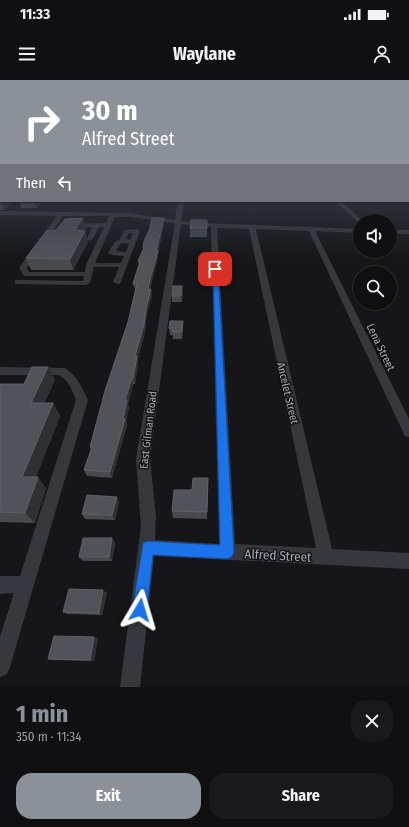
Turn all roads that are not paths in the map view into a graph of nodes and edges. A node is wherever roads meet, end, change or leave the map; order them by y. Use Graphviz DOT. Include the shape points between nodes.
graph roads {
  1 [pos="181,202"];
  2 [pos="339,202"];
  3 [pos="0,213"];
  4 [pos="353,215"];
  5 [pos="59,216"];
  6 [pos="110,220"];
  7 [pos="178,221"];
  8 [pos="52,226"];
  9 [pos="96,226"];
  10 [pos="214,226"];
  11 [pos="252,227"];
  12 [pos="311,229"];
  13 [pos="353,231"];
  14 [pos="397,232"];
  15 [pos="409,232"];
  16 [pos="90,239"];
  17 [pos="122,241"];
  18 [pos="132,242"];
  19 [pos="128,254"];
  20 [pos="90,265"];
  21 [pos="124,265"];
  22 [pos="89,274"];
  23 [pos="18,282"];
  24 [pos="117,282"];
  25 [pos="0,371"];
  26 [pos="409,432"];
  27 [pos="147,548"];
  28 [pos="227,552"];
  29 [pos="326,558"];
  30 [pos="409,561"];
  31 [pos="25,584"];
  32 [pos="0,585"];
  33 [pos="0,667"];
  34 [pos="130,687"];
  1 -- 7 [label="street, East Gilman Road"];
  2 -- 4 [label="street"];
  3 -- 5 [label="street"];
  5 -- 6 [label="street"];
  5 -- 8 [label="street"];
  6 -- 7 [label="street" via="142,216"];
  6 -- 9 [label="street"];
  6 -- 20 [label="street"];
  7 -- 10 [label="street"];
  7 -- 27 [label="street, East Gilman Road" via="143,460 149,512"];
  8 -- 9 [label="street"];
  8 -- 22 [label="street" via="23,268 27,274"];
  9 -- 16 [label="street"];
  10 -- 11 [label="street"];
  10 -- 28 [label="street"];
  11 -- 12 [label="street"];
  11 -- 29 [label="street, Ancelet Street"];
  12 -- 13 [label="street"];
  12 -- 26 [label="street, Lena Street"];
  14 -- 15 [label="street"];
  17 -- 18 [label="street"];
  17 -- 18 [label="street" via="127,231 137,231"];
  17 -- 19 [label="street" via="117,243 112,253"];
  18 -- 19 [label="street"];
  19 -- 21 [label="street"];
  20 -- 21 [label="street"];
  20 -- 22 [label="street"];
  21 -- 24 [label="street"];
  22 -- 23 [label="street" via="86,283"];
  25 -- 31 [label="street" via="61,371 75,384 82,400"];
  27 -- 28 [label="street, Alfred Street"];
  27 -- 34 [label="street, East Gilman Road"];
  28 -- 29 [label="street, Alfred Street"];
  29 -- 30 [label="street, Alfred Street"];
  31 -- 32 [label="street"];
  31 -- 33 [label="street"];
}
